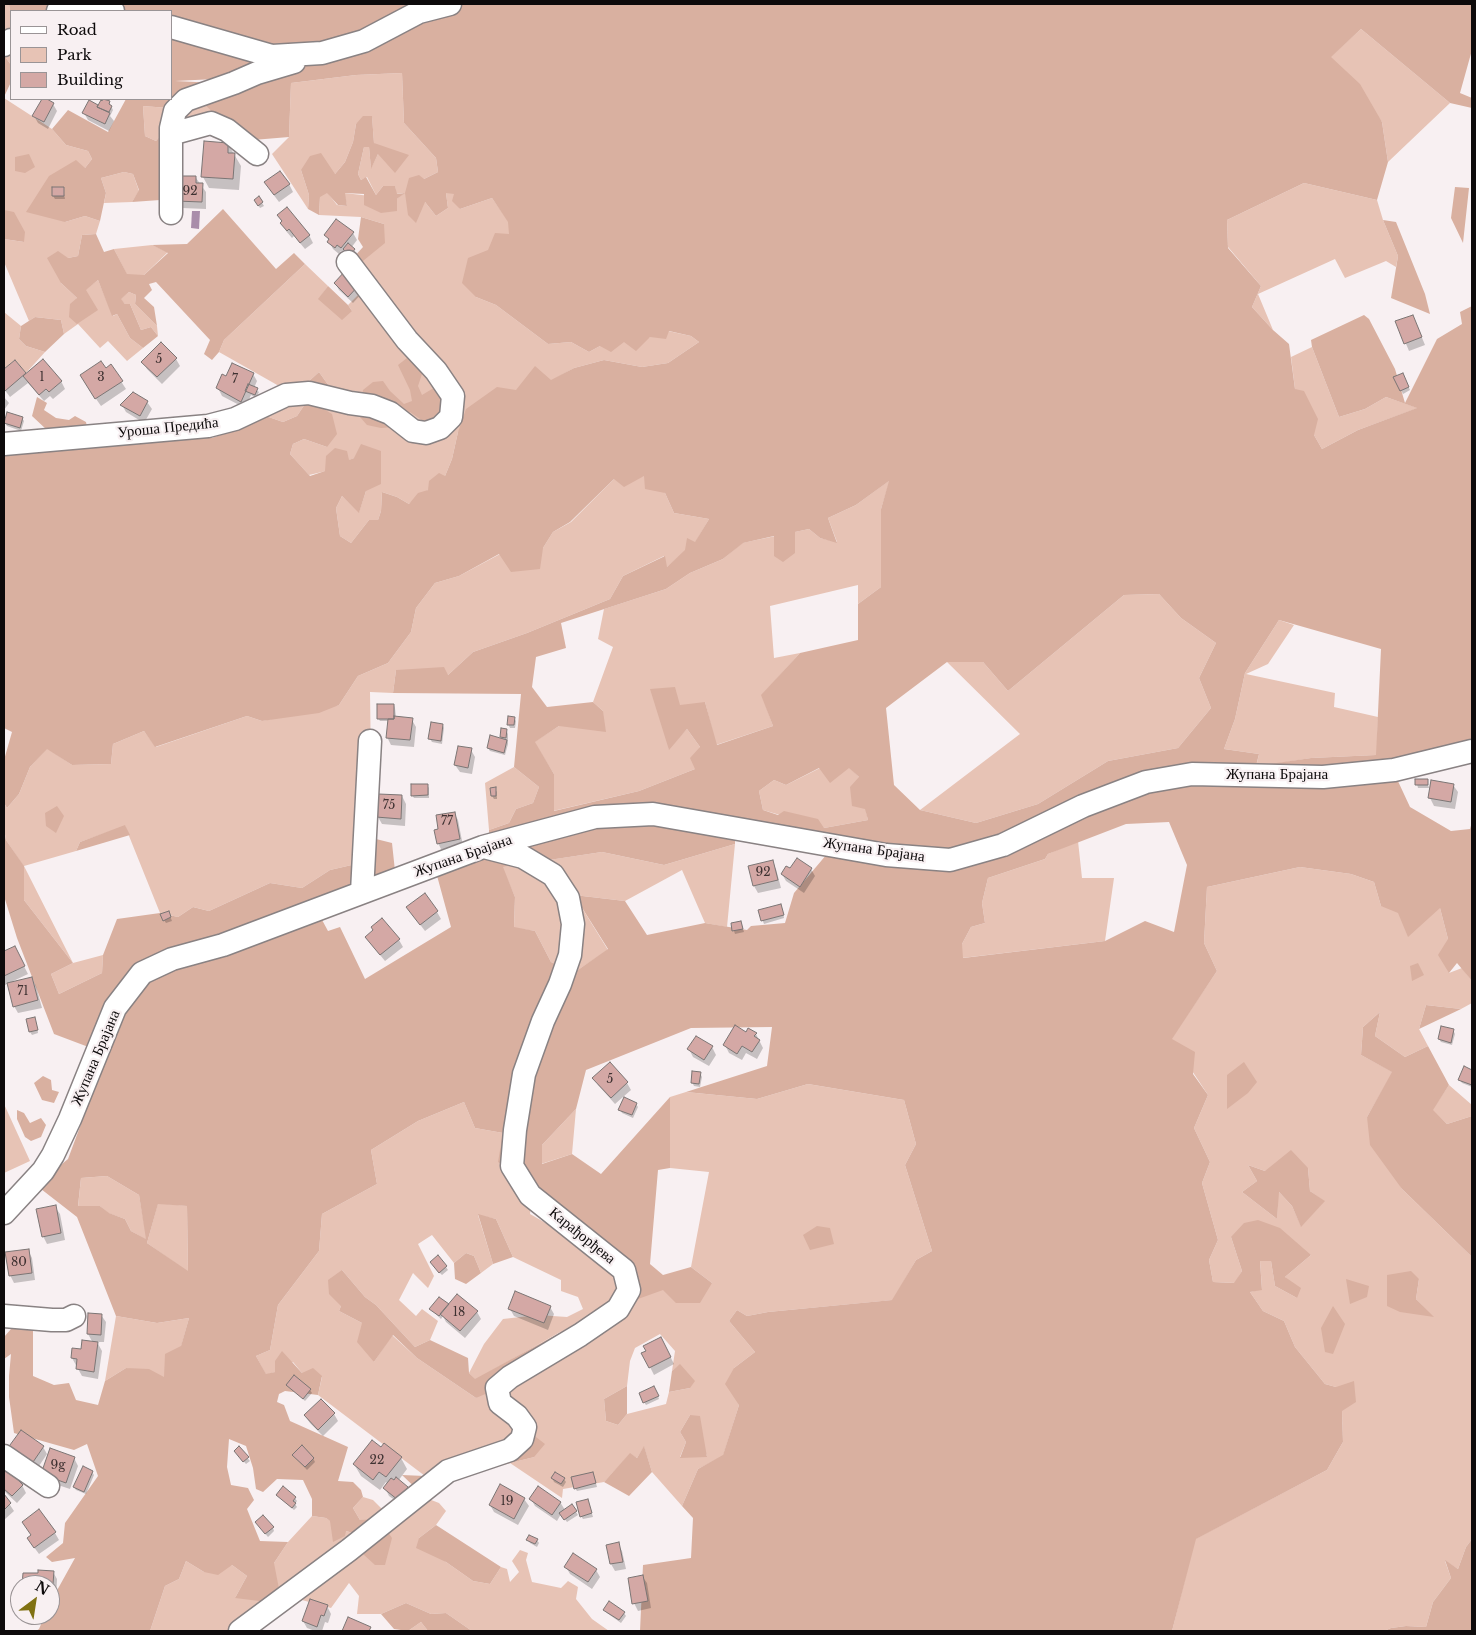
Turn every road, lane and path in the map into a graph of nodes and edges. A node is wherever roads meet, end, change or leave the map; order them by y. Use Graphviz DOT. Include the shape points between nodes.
graph roads {
  1 [pos="450,4"];
  2 [pos="60,10"];
  3 [pos="106,10"];
  4 [pos="172,27"];
  5 [pos="322,53"];
  6 [pos="171,134"];
  7 [pos="257,154"];
  8 [pos="170,213"];
  9 [pos="348,262"];
  10 [pos="4,444"];
  11 [pos="370,742"];
  12 [pos="1472,751"];
  13 [pos="483,847"];
  14 [pos="362,892"];
  15 [pos="4,1212"];
  16 [pos="4,1316"];
  17 [pos="74,1316"];
  18 [pos="4,1456"];
  19 [pos="48,1486"];
  20 [pos="240,1631"];
  1 -- 5 [label="street" via="419,12 364,41"];
  2 -- 3 [label="street" via="69,5"];
  4 -- 5 [label="street" via="272,56"];
  5 -- 6 [label="street" via="186,100 175,111"];
  6 -- 7 [label="street" via="211,123 227,130"];
  6 -- 8 [label="street"];
  9 -- 10 [label="street, Уроша Предића" via="453,396 450,417 440,428 426,433 412,431 390,413 372,406 309,393 286,395 235,419 208,426"];
  11 -- 14 [label="street"];
  12 -- 13 [label="street, Жупана Брајана" via="1385,771 1323,777 1192,774 1146,782 1083,806 1003,845 950,860 886,855 653,814 595,816"];
  13 -- 14 [label="street, Жупана Брајана"];
  13 -- 20 [label="street, Карађорђева" via="523,857 553,875 568,898 573,924 570,955 524,1074 512,1166 530,1195 624,1270 629,1290 618,1308 497,1388 500,1403 525,1427 522,1439 510,1450 448,1471"];
  14 -- 15 [label="street, Жупана Брајана" via="223,945 172,959 142,973 115,1008 53,1155 43,1171"];
  16 -- 17 [label="street" via="52,1320 66,1320"];
  18 -- 19 [label="street"];
}
